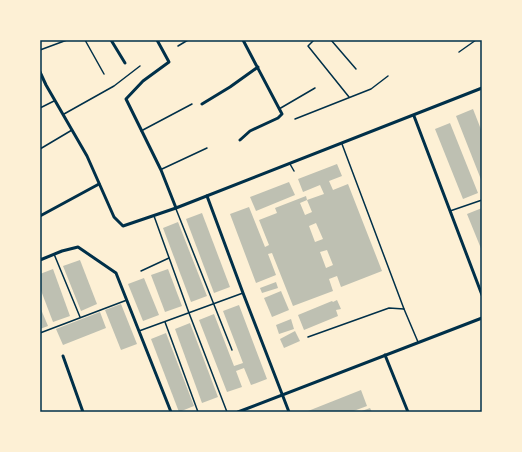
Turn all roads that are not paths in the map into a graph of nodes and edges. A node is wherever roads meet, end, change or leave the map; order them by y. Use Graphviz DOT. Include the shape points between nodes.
graph roads {
  1 [pos="67,40"];
  2 [pos="86,40"];
  3 [pos="111,40"];
  4 [pos="157,40"];
  5 [pos="188,40"];
  6 [pos="243,40"];
  7 [pos="314,40"];
  8 [pos="331,40"];
  9 [pos="476,40"];
  10 [pos="178,46"];
  11 [pos="40,50"];
  12 [pos="459,52"];
  13 [pos="125,63"];
  14 [pos="140,66"];
  15 [pos="258,67"];
  16 [pos="356,69"];
  17 [pos="40,72"];
  18 [pos="104,74"];
  19 [pos="388,76"];
  20 [pos="315,88"];
  21 [pos="482,88"];
  22 [pos="349,97"];
  23 [pos="54,100"];
  24 [pos="192,104"];
  25 [pos="202,104"];
  26 [pos="40,108"];
  27 [pos="279,109"];
  28 [pos="62,115"];
  29 [pos="414,116"];
  30 [pos="295,119"];
  31 [pos="72,130"];
  32 [pos="142,131"];
  33 [pos="240,140"];
  34 [pos="342,144"];
  35 [pos="207,148"];
  36 [pos="40,149"];
  37 [pos="290,164"];
  38 [pos="161,170"];
  39 [pos="294,171"];
  40 [pos="99,184"];
  41 [pos="207,196"];
  42 [pos="482,200"];
  43 [pos="176,208"];
  44 [pos="450,212"];
  45 [pos="40,216"];
  46 [pos="154,216"];
  47 [pos="54,254"];
  48 [pos="169,258"];
  49 [pos="40,260"];
  50 [pos="141,271"];
  51 [pos="243,293"];
  52 [pos="482,295"];
  53 [pos="127,300"];
  54 [pos="214,304"];
  55 [pos="404,309"];
  56 [pos="189,313"];
  57 [pos="80,318"];
  58 [pos="482,318"];
  59 [pos="165,322"];
  60 [pos="140,331"];
  61 [pos="40,333"];
  62 [pos="308,337"];
  63 [pos="418,342"];
  64 [pos="232,350"];
  65 [pos="385,355"];
  66 [pos="63,356"];
  67 [pos="282,394"];
  68 [pos="82,412"];
  69 [pos="171,412"];
  70 [pos="198,412"];
  71 [pos="227,412"];
  72 [pos="238,412"];
  73 [pos="289,412"];
  74 [pos="408,412"];
  1 -- 11 [label="lane"];
  2 -- 18 [label="lane"];
  3 -- 13 [label="street"];
  4 -- 32 [label="street" via="169,62 143,81 126,99"];
  5 -- 10 [label="lane"];
  6 -- 15 [label="street"];
  7 -- 22 [label="lane" via="308,46"];
  8 -- 16 [label="lane"];
  9 -- 12 [label="lane"];
  14 -- 28 [label="lane" via="114,86"];
  15 -- 25 [label="street"];
  15 -- 27 [label="street"];
  17 -- 23 [label="street"];
  19 -- 22 [label="lane" via="371,89"];
  20 -- 27 [label="lane"];
  21 -- 29 [label="street"];
  22 -- 30 [label="lane"];
  23 -- 26 [label="lane"];
  23 -- 28 [label="street"];
  24 -- 32 [label="lane"];
  27 -- 33 [label="street" via="282,114 278,118 250,131"];
  28 -- 31 [label="street"];
  29 -- 34 [label="street"];
  29 -- 44 [label="street"];
  31 -- 36 [label="lane"];
  31 -- 40 [label="street"];
  32 -- 38 [label="street"];
  34 -- 37 [label="street"];
  34 -- 55 [label="lane"];
  35 -- 38 [label="lane"];
  37 -- 39 [label="lane"];
  37 -- 41 [label="street"];
  38 -- 43 [label="street"];
  40 -- 45 [label="street"];
  40 -- 46 [label="street" via="114,217 124,226"];
  41 -- 43 [label="street"];
  41 -- 51 [label="street"];
  42 -- 44 [label="lane"];
  43 -- 46 [label="street"];
  43 -- 54 [label="lane"];
  44 -- 52 [label="street"];
  46 -- 48 [label="lane"];
  47 -- 49 [label="street"];
  47 -- 53 [label="street" via="78,247 116,273"];
  47 -- 57 [label="lane"];
  48 -- 50 [label="lane"];
  48 -- 56 [label="lane"];
  51 -- 54 [label="lane"];
  51 -- 67 [label="street"];
  53 -- 57 [label="lane"];
  53 -- 60 [label="street"];
  54 -- 56 [label="lane"];
  54 -- 64 [label="lane"];
  55 -- 62 [label="lane" via="389,308"];
  55 -- 63 [label="lane"];
  56 -- 59 [label="lane"];
  56 -- 71 [label="lane"];
  57 -- 61 [label="lane"];
  58 -- 63 [label="street"];
  59 -- 60 [label="lane"];
  59 -- 70 [label="lane"];
  60 -- 69 [label="street"];
  63 -- 65 [label="street"];
  65 -- 67 [label="street"];
  65 -- 74 [label="street"];
  66 -- 68 [label="street"];
  67 -- 72 [label="street"];
  67 -- 73 [label="street"];
}
